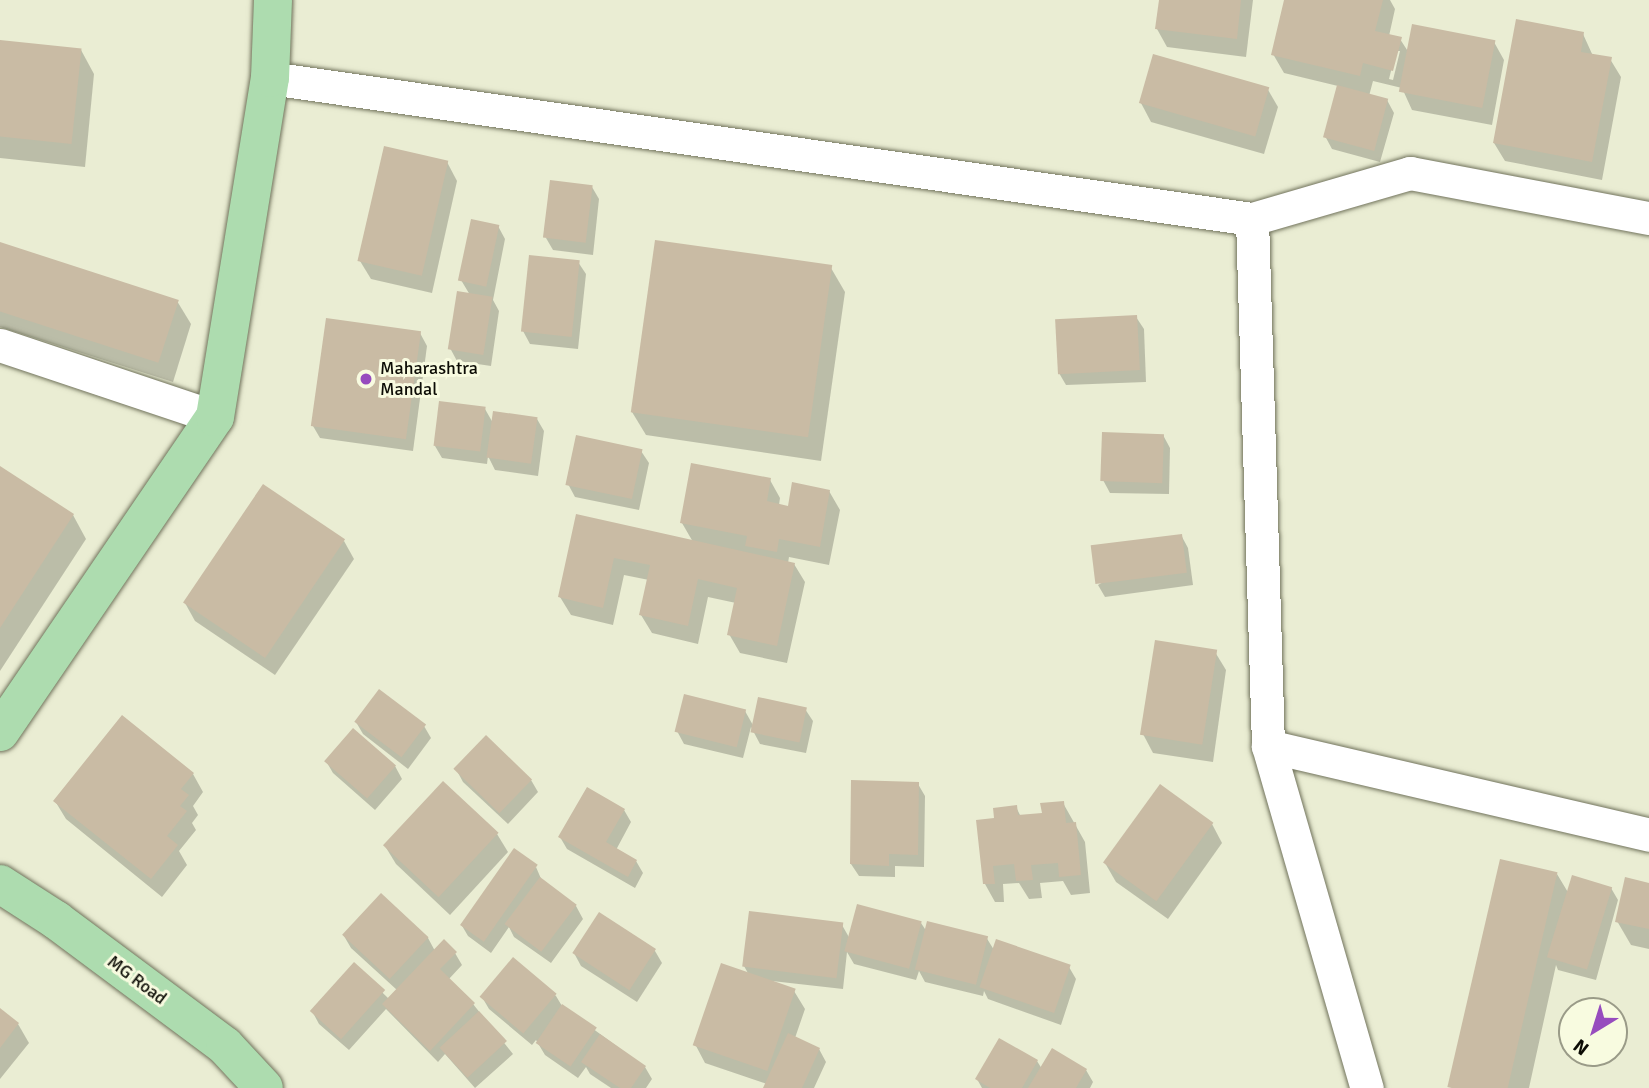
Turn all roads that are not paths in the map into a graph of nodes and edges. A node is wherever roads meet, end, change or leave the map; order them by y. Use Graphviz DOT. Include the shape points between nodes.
graph roads {
  1 [pos="273,0"];
  2 [pos="270,78"];
  3 [pos="1649,218"];
  4 [pos="1252,219"];
  5 [pos="0,345"];
  6 [pos="215,416"];
  7 [pos="0,732"];
  8 [pos="1268,746"];
  9 [pos="1649,835"];
  10 [pos="0,884"];
  11 [pos="264,1088"];
  12 [pos="1367,1088"];
  1 -- 2 [label="main road"];
  2 -- 4 [label="street"];
  2 -- 6 [label="main road"];
  3 -- 4 [label="street" via="1410,173"];
  4 -- 8 [label="street"];
  5 -- 6 [label="street"];
  6 -- 7 [label="main road"];
  8 -- 9 [label="street"];
  8 -- 12 [label="street"];
  10 -- 11 [label="main road, MG Road" via="56,920 225,1046"];
}
